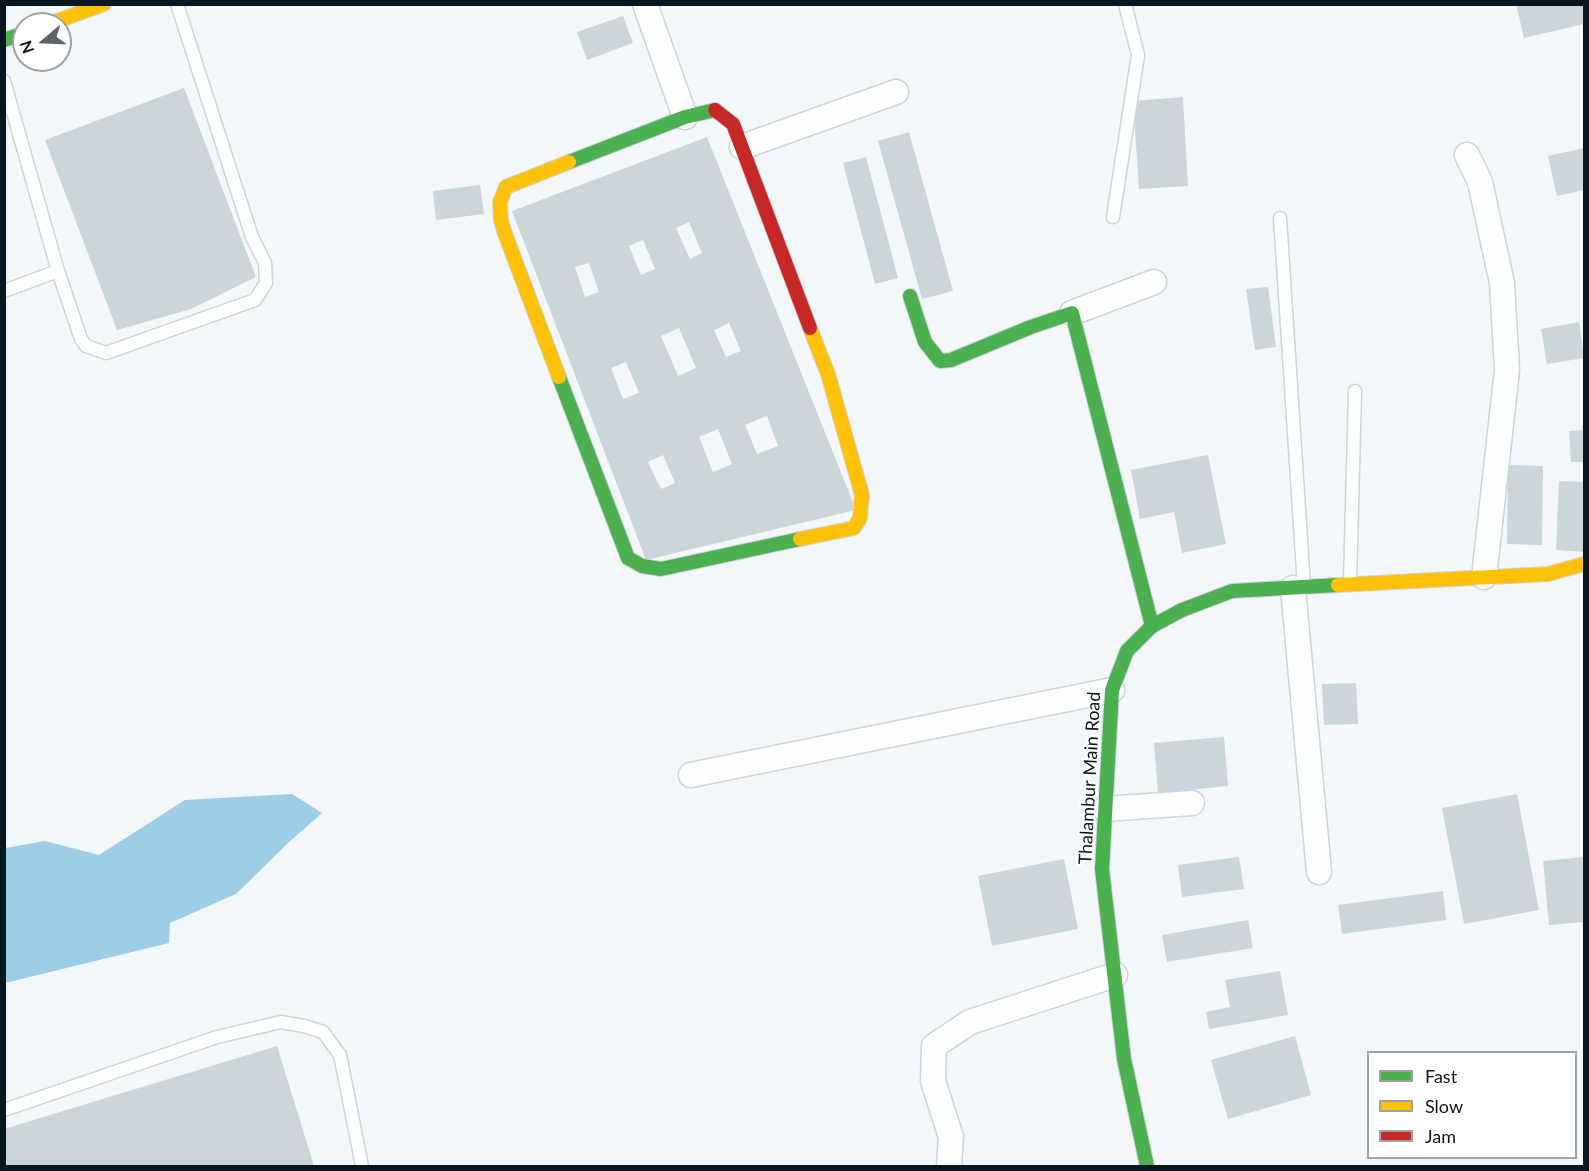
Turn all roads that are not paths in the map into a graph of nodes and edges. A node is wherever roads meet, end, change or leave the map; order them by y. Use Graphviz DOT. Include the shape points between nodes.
graph roads {
  1 [pos="104,4"];
  2 [pos="177,4"];
  3 [pos="645,4"];
  4 [pos="1125,4"];
  5 [pos="72,16"];
  6 [pos="4,81"];
  7 [pos="896,92"];
  8 [pos="684,117"];
  9 [pos="742,147"];
  10 [pos="1467,155"];
  11 [pos="1113,217"];
  12 [pos="1280,218"];
  13 [pos="58,271"];
  14 [pos="1154,282"];
  15 [pos="4,291"];
  16 [pos="910,296"];
  17 [pos="1072,314"];
  18 [pos="1355,391"];
  19 [pos="1584,564"];
  20 [pos="1484,577"];
  21 [pos="1350,584"];
  22 [pos="1299,587"];
  23 [pos="1152,626"];
  24 [pos="1112,690"];
  25 [pos="691,775"];
  26 [pos="1192,803"];
  27 [pos="1105,809"];
  28 [pos="1318,872"];
  29 [pos="1114,975"];
  30 [pos="4,1110"];
  31 [pos="362,1167"];
  32 [pos="949,1167"];
  33 [pos="1147,1167"];
  1 -- 5 [label="street"];
  2 -- 13 [label="lane" via="252,237 265,263 266,283 255,300 106,353 86,346 81,339"];
  3 -- 8 [label="street"];
  4 -- 11 [label="lane" via="1138,55"];
  6 -- 13 [label="lane"];
  7 -- 9 [label="street"];
  8 -- 9 [label="street" via="715,110 733,124"];
  8 -- 9 [label="street" via="506,187 500,202 504,231 628,558 642,566 661,568 854,528 860,518 862,495 828,374"];
  10 -- 20 [label="street" via="1480,182 1502,283 1507,370"];
  12 -- 22 [label="lane"];
  13 -- 15 [label="lane"];
  14 -- 17 [label="street"];
  16 -- 17 [label="street" via="925,342 940,361"];
  17 -- 23 [label="street"];
  18 -- 21 [label="lane"];
  19 -- 20 [label="street, Thalambur Main Road" via="1548,573"];
  20 -- 21 [label="street, Thalambur Main Road"];
  21 -- 22 [label="street, Thalambur Main Road"];
  22 -- 23 [label="street, Thalambur Main Road" via="1232,591"];
  22 -- 28 [label="street"];
  23 -- 24 [label="street, Thalambur Main Road" via="1127,651"];
  24 -- 25 [label="street"];
  24 -- 27 [label="street, Thalambur Main Road"];
  26 -- 27 [label="street"];
  27 -- 29 [label="street, Thalambur Main Road" via="1102,869"];
  29 -- 32 [label="street" via="970,1022 934,1046 933,1081 951,1137"];
  29 -- 33 [label="street, Thalambur Main Road" via="1124,1059"];
  30 -- 31 [label="lane" via="217,1037 281,1022 323,1032 340,1055"];
}
